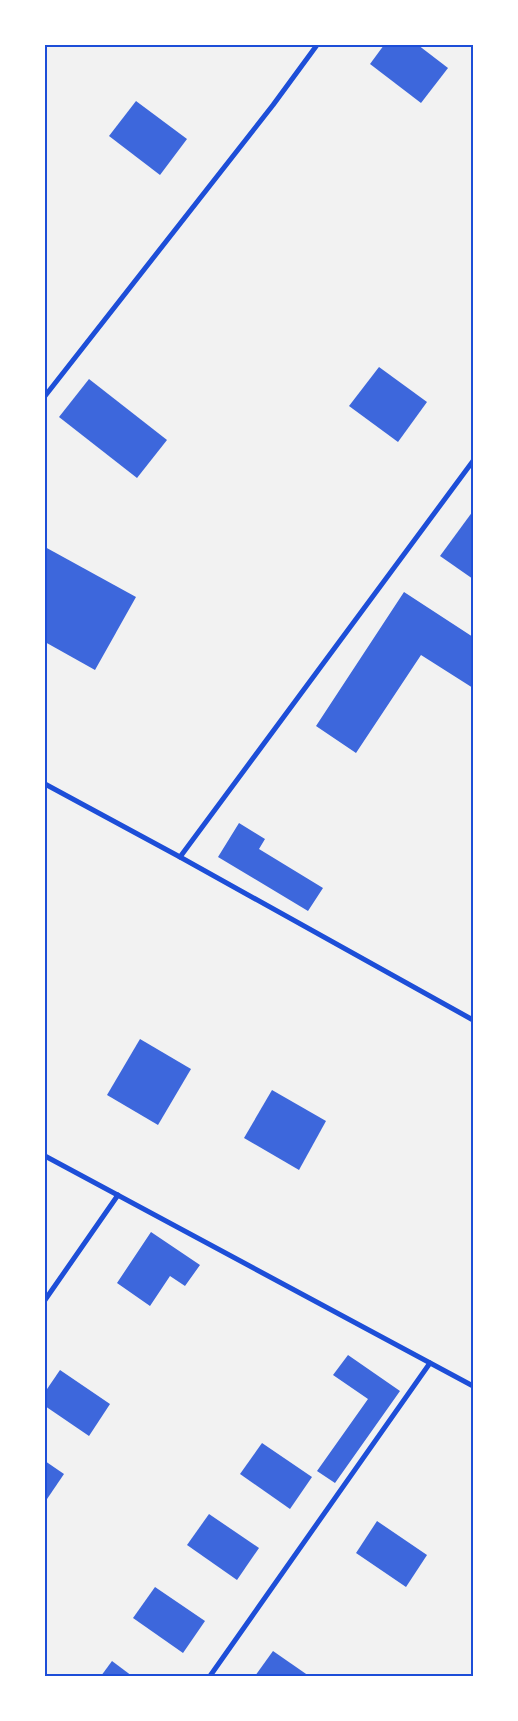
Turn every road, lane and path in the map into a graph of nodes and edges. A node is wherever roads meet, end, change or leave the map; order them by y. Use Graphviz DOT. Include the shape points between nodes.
graph roads {
  1 [pos="317,45"];
  2 [pos="45,396"];
  3 [pos="473,461"];
  4 [pos="45,784"];
  5 [pos="180,857"];
  6 [pos="473,1020"];
  7 [pos="45,1156"];
  8 [pos="118,1195"];
  9 [pos="45,1300"];
  10 [pos="430,1363"];
  11 [pos="473,1386"];
  12 [pos="210,1676"];
  1 -- 2 [label="street"];
  3 -- 5 [label="street"];
  4 -- 5 [label="street"];
  5 -- 6 [label="street"];
  7 -- 8 [label="street"];
  8 -- 9 [label="street"];
  8 -- 10 [label="street"];
  10 -- 11 [label="street"];
  10 -- 12 [label="street"];
}
